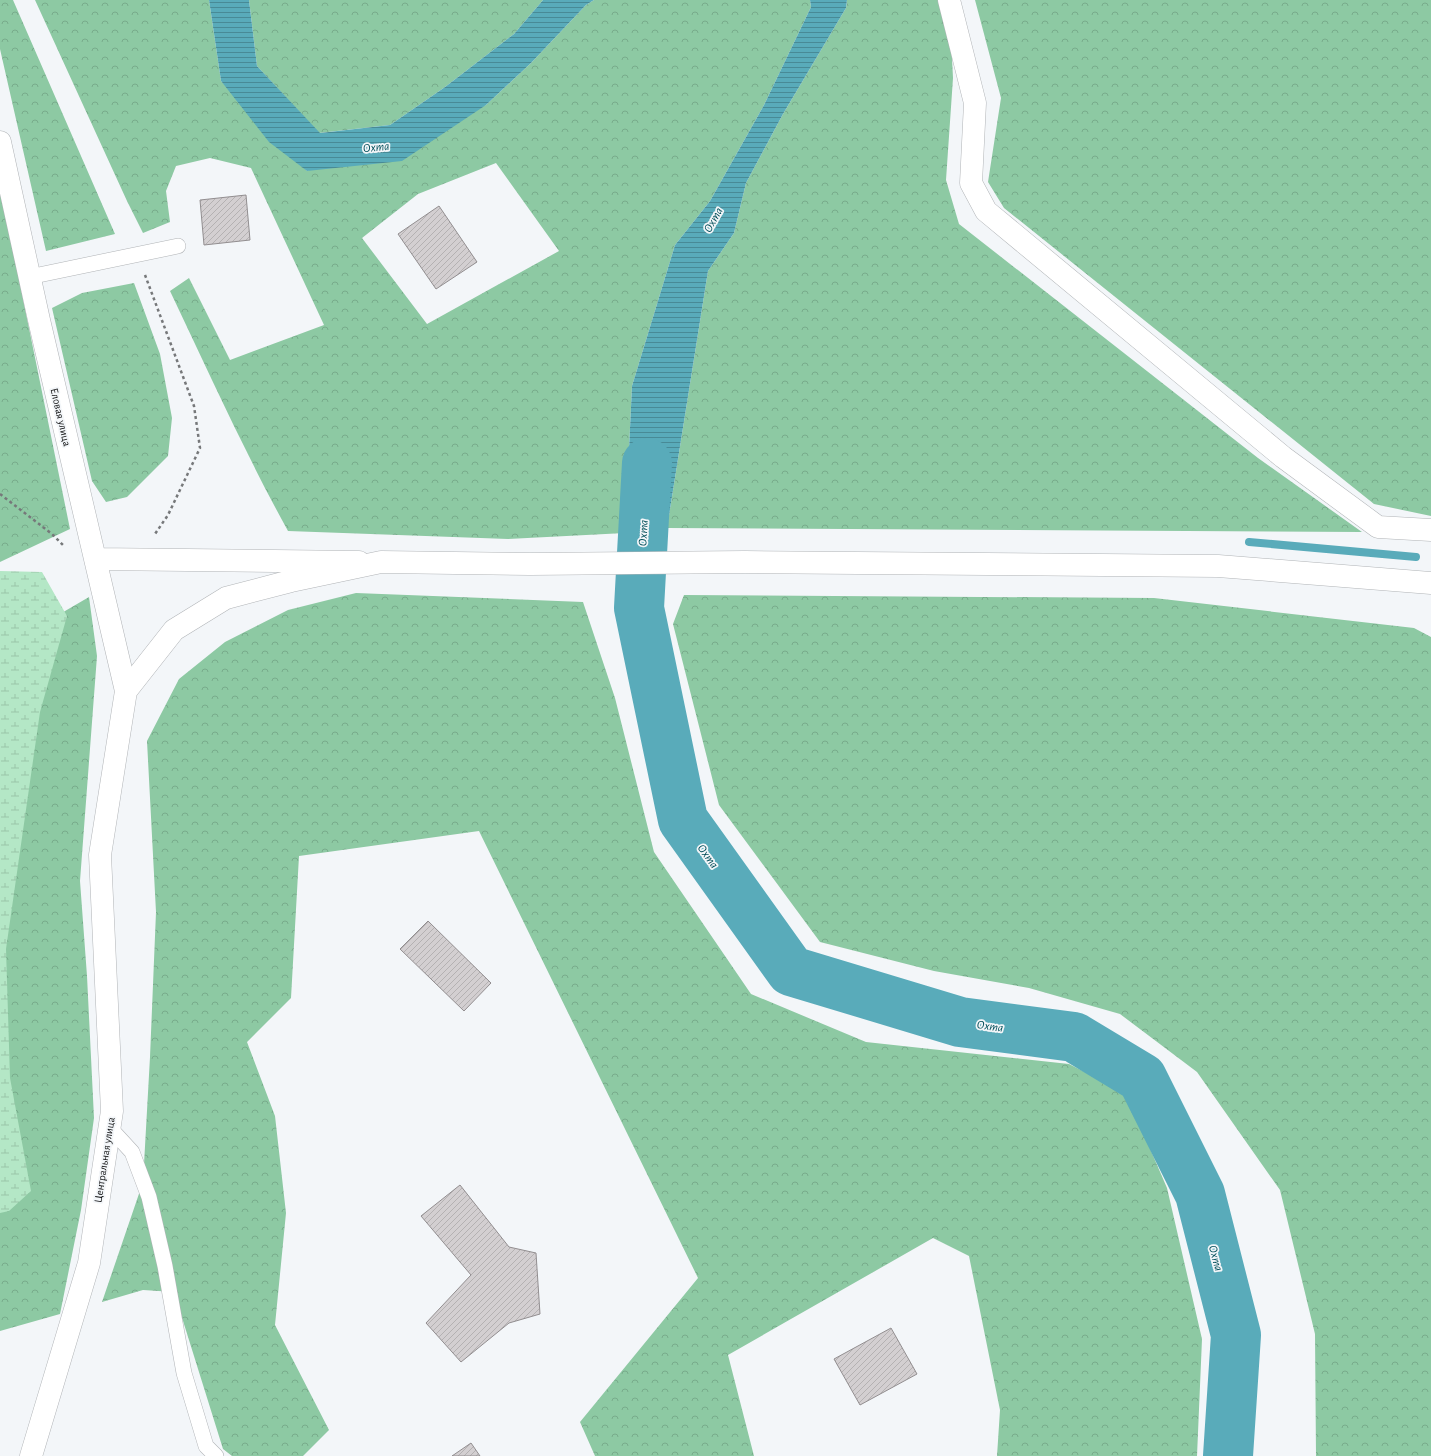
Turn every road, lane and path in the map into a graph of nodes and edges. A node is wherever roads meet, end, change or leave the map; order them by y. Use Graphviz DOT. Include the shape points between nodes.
graph roads {
  1 [pos="950,0"];
  2 [pos="0,142"];
  3 [pos="178,246"];
  4 [pos="137,254"];
  5 [pos="29,277"];
  6 [pos="0,494"];
  7 [pos="1431,530"];
  8 [pos="94,559"];
  9 [pos="139,559"];
  10 [pos="381,562"];
  11 [pos="1431,583"];
  12 [pos="126,691"];
  13 [pos="109,1127"];
  14 [pos="31,1456"];
  15 [pos="216,1456"];
  1 -- 7 [label="street" via="975,103 971,183 986,211 1283,458 1378,527"];
  2 -- 5 [label="street, Еловая улица"];
  3 -- 4 [label="lane"];
  4 -- 5 [label="lane"];
  4 -- 9 [label="path" via="194,406 200,448 168,515"];
  5 -- 8 [label="street, Еловая улица"];
  6 -- 8 [label="path" via="52,534 73,554"];
  8 -- 9 [label="street"];
  8 -- 12 [label="street, Еловая улица"];
  9 -- 10 [label="street"];
  10 -- 11 [label="street" via="1218,566"];
  10 -- 12 [label="street" via="226,598 174,630"];
  12 -- 13 [label="street, Центральная улица" via="100,855 112,1111"];
  13 -- 14 [label="street, Центральная улица" via="89,1263"];
  13 -- 15 [label="lane" via="132,1152 149,1197 165,1266 184,1374 206,1446"];
}
